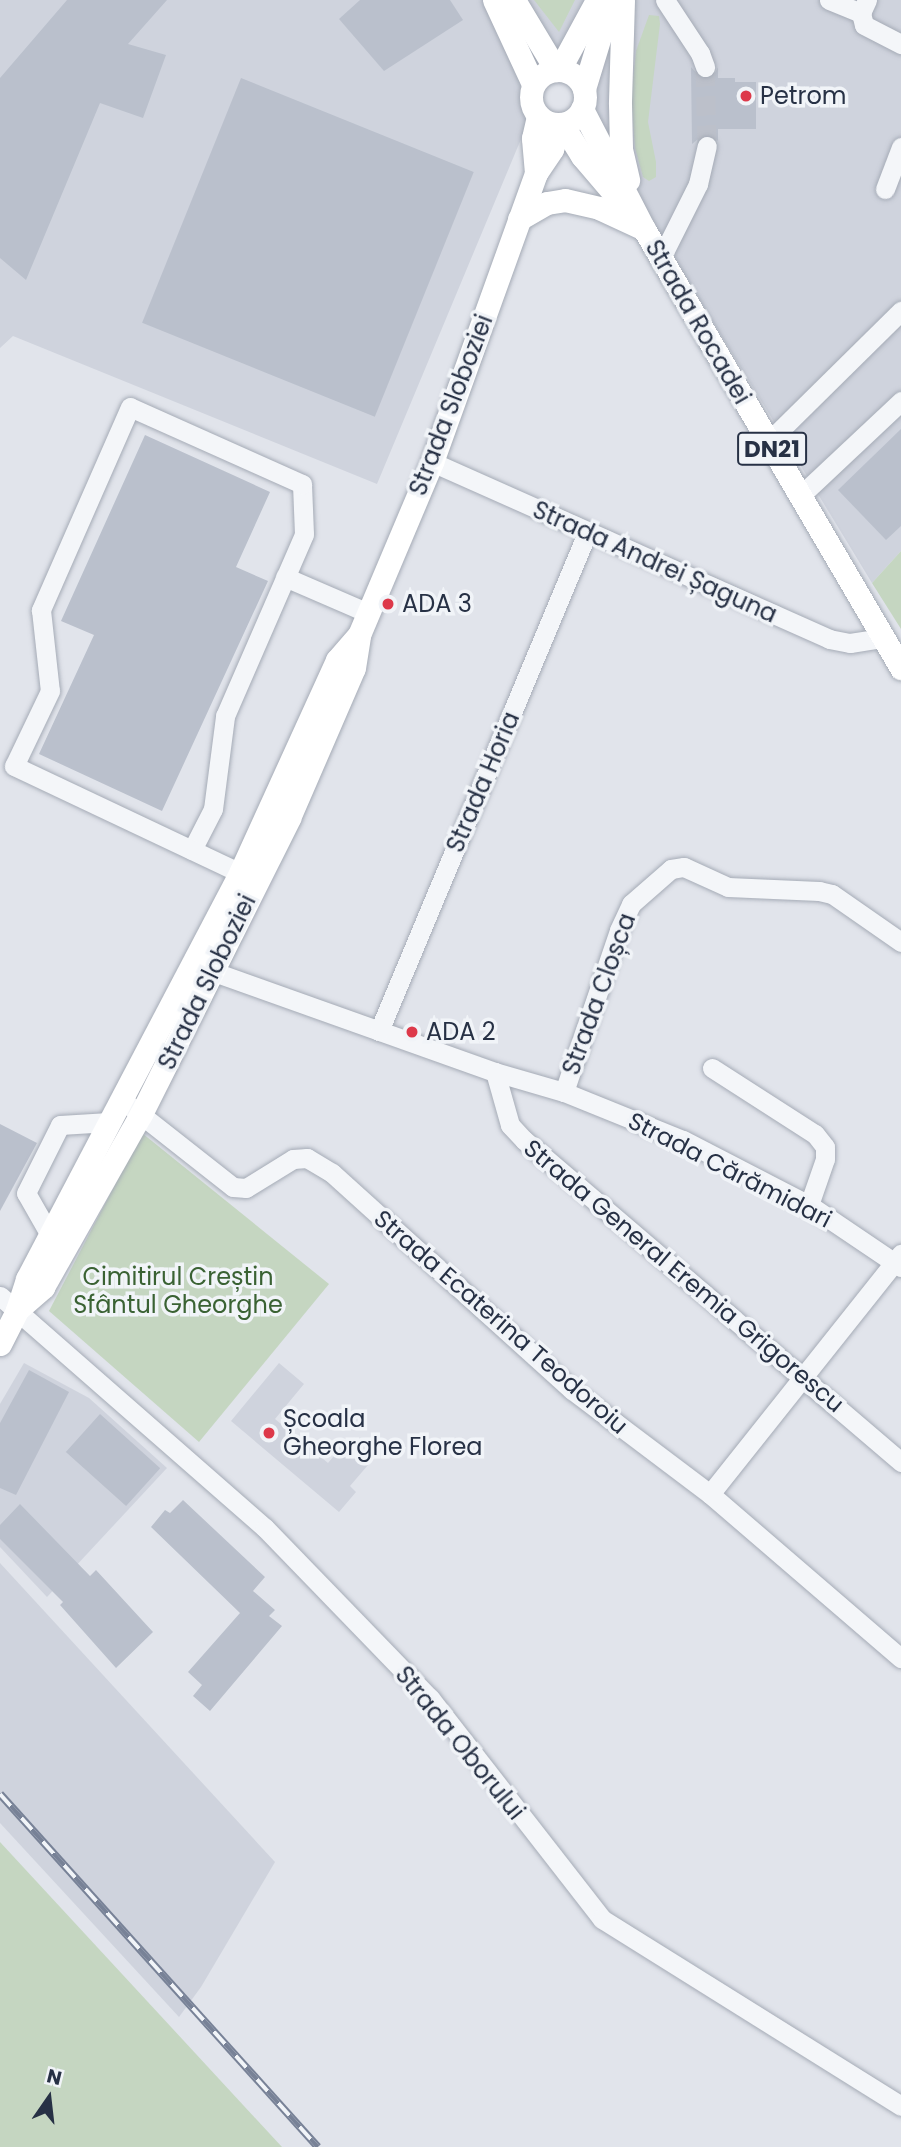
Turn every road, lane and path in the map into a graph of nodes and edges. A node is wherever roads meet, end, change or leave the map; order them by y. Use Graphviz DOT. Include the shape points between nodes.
graph roads {
  1 [pos="494,0"];
  2 [pos="514,0"];
  3 [pos="597,0"];
  4 [pos="611,0"];
  5 [pos="624,0"];
  6 [pos="665,0"];
  7 [pos="829,0"];
  8 [pos="864,6"];
  9 [pos="901,44"];
  10 [pos="705,67"];
  11 [pos="558,70"];
  12 [pos="533,84"];
  13 [pos="583,99"];
  14 [pos="538,116"];
  15 [pos="561,124"];
  16 [pos="707,146"];
  17 [pos="901,147"];
  18 [pos="536,173"];
  19 [pos="885,189"];
  20 [pos="519,219"];
  21 [pos="644,229"];
  22 [pos="661,258"];
  23 [pos="901,311"];
  24 [pos="901,401"];
  25 [pos="768,442"];
  26 [pos="432,461"];
  27 [pos="800,496"];
  28 [pos="587,533"];
  29 [pos="285,577"];
  30 [pos="368,613"];
  31 [pos="359,635"];
  32 [pos="883,638"];
  33 [pos="901,668"];
  34 [pos="192,850"];
  35 [pos="240,873"];
  36 [pos="901,942"];
  37 [pos="203,968"];
  38 [pos="379,1031"];
  39 [pos="712,1068"];
  40 [pos="495,1072"];
  41 [pos="564,1093"];
  42 [pos="114,1112"];
  43 [pos="141,1114"];
  44 [pos="809,1205"];
  45 [pos="50,1235"];
  46 [pos="899,1261"];
  47 [pos="8,1303"];
  48 [pos="0,1344"];
  49 [pos="803,1376"];
  50 [pos="901,1462"];
  51 [pos="710,1494"];
  52 [pos="901,1658"];
  53 [pos="901,2106"];
  1 -- 12 [label="main road"];
  2 -- 11 [label="main road"];
  3 -- 11 [label="main road"];
  4 -- 13 [label="main road"];
  5 -- 21 [label="main road, DN21" via="621,149"];
  6 -- 10 [label="street"];
  7 -- 8 [label="street"];
  8 -- 9 [label="street" via="864,25"];
  11 -- 12 [label="main road" via="543,74"];
  11 -- 13 [label="main road" via="575,76"];
  12 -- 14 [label="main road" via="530,97"];
  13 -- 15 [label="main road" via="577,116"];
  13 -- 21 [label="main road, Strada Rocadei"];
  14 -- 15 [label="main road"];
  14 -- 18 [label="main road, Strada Sloboziei" via="533,138"];
  15 -- 18 [label="main road, Strada Sloboziei"];
  15 -- 21 [label="main road, Strada Rocadei"];
  16 -- 22 [label="street" via="698,184"];
  17 -- 19 [label="street"];
  18 -- 20 [label="main road, Strada Sloboziei"];
  20 -- 21 [label="main road" via="547,203 565,200 599,208"];
  20 -- 26 [label="main road, Strada Sloboziei"];
  21 -- 22 [label="main road, Strada Rocadei / DN21"];
  22 -- 25 [label="main road, Strada Rocadei / DN21"];
  23 -- 25 [label="street"];
  24 -- 27 [label="street"];
  25 -- 27 [label="main road, Strada Rocadei / DN21"];
  26 -- 28 [label="street, Strada Andrei Șaguna"];
  26 -- 30 [label="main road, Strada Sloboziei"];
  27 -- 32 [label="main road, Strada Rocadei / DN21"];
  28 -- 32 [label="street, Strada Andrei Șaguna" via="829,639 850,643"];
  28 -- 38 [label="street, Strada Horia"];
  29 -- 30 [label="street"];
  29 -- 34 [label="street" via="225,716 213,808"];
  29 -- 34 [label="street" via="304,534 302,484 130,407 41,610 50,691 14,766"];
  30 -- 31 [label="main road, Strada Sloboziei"];
  31 -- 35 [label="main road, Strada Sloboziei" via="337,660"];
  31 -- 37 [label="main road, Strada Sloboziei" via="354,668 289,818"];
  32 -- 33 [label="main road, Strada Rocadei / DN21"];
  34 -- 35 [label="street"];
  35 -- 37 [label="main road, Strada Sloboziei"];
  36 -- 41 [label="street, Strada Cloșca" via="832,894 728,887 684,867 671,869 631,904"];
  37 -- 38 [label="street, Strada Cărămidari"];
  37 -- 42 [label="main road, Strada Sloboziei"];
  37 -- 43 [label="main road, Strada Sloboziei"];
  38 -- 40 [label="street, Strada Cărămidari"];
  39 -- 44 [label="street" via="816,1134 825,1147 825,1159"];
  40 -- 41 [label="street, Strada Cărămidari"];
  40 -- 49 [label="street, Strada General Eremia Grigorescu" via="509,1125"];
  41 -- 44 [label="street, Strada Cărămidari" via="683,1140"];
  42 -- 43 [label="street, Strada Ecaterina Teodoroiu" via="132,1107"];
  42 -- 45 [label="main road, Strada Sloboziei"];
  42 -- 45 [label="street" via="60,1125 26,1193"];
  43 -- 47 [label="main road, Strada Sloboziei" via="43,1287"];
  43 -- 51 [label="street, Strada Ecaterina Teodoroiu" via="233,1187 246,1188 292,1159 307,1158 320,1164 572,1390"];
  44 -- 46 [label="street, Strada Cărămidari"];
  45 -- 47 [label="main road, Strada Sloboziei" via="27,1279"];
  46 -- 49 [label="street"];
  47 -- 48 [label="main road, Strada Sloboziei"];
  47 -- 53 [label="street, Strada Oborului" via="265,1528 430,1698 602,1919"];
  49 -- 50 [label="street, Strada General Eremia Grigorescu"];
  49 -- 51 [label="street"];
  51 -- 52 [label="street, Strada Ecaterina Teodoroiu"];
}
